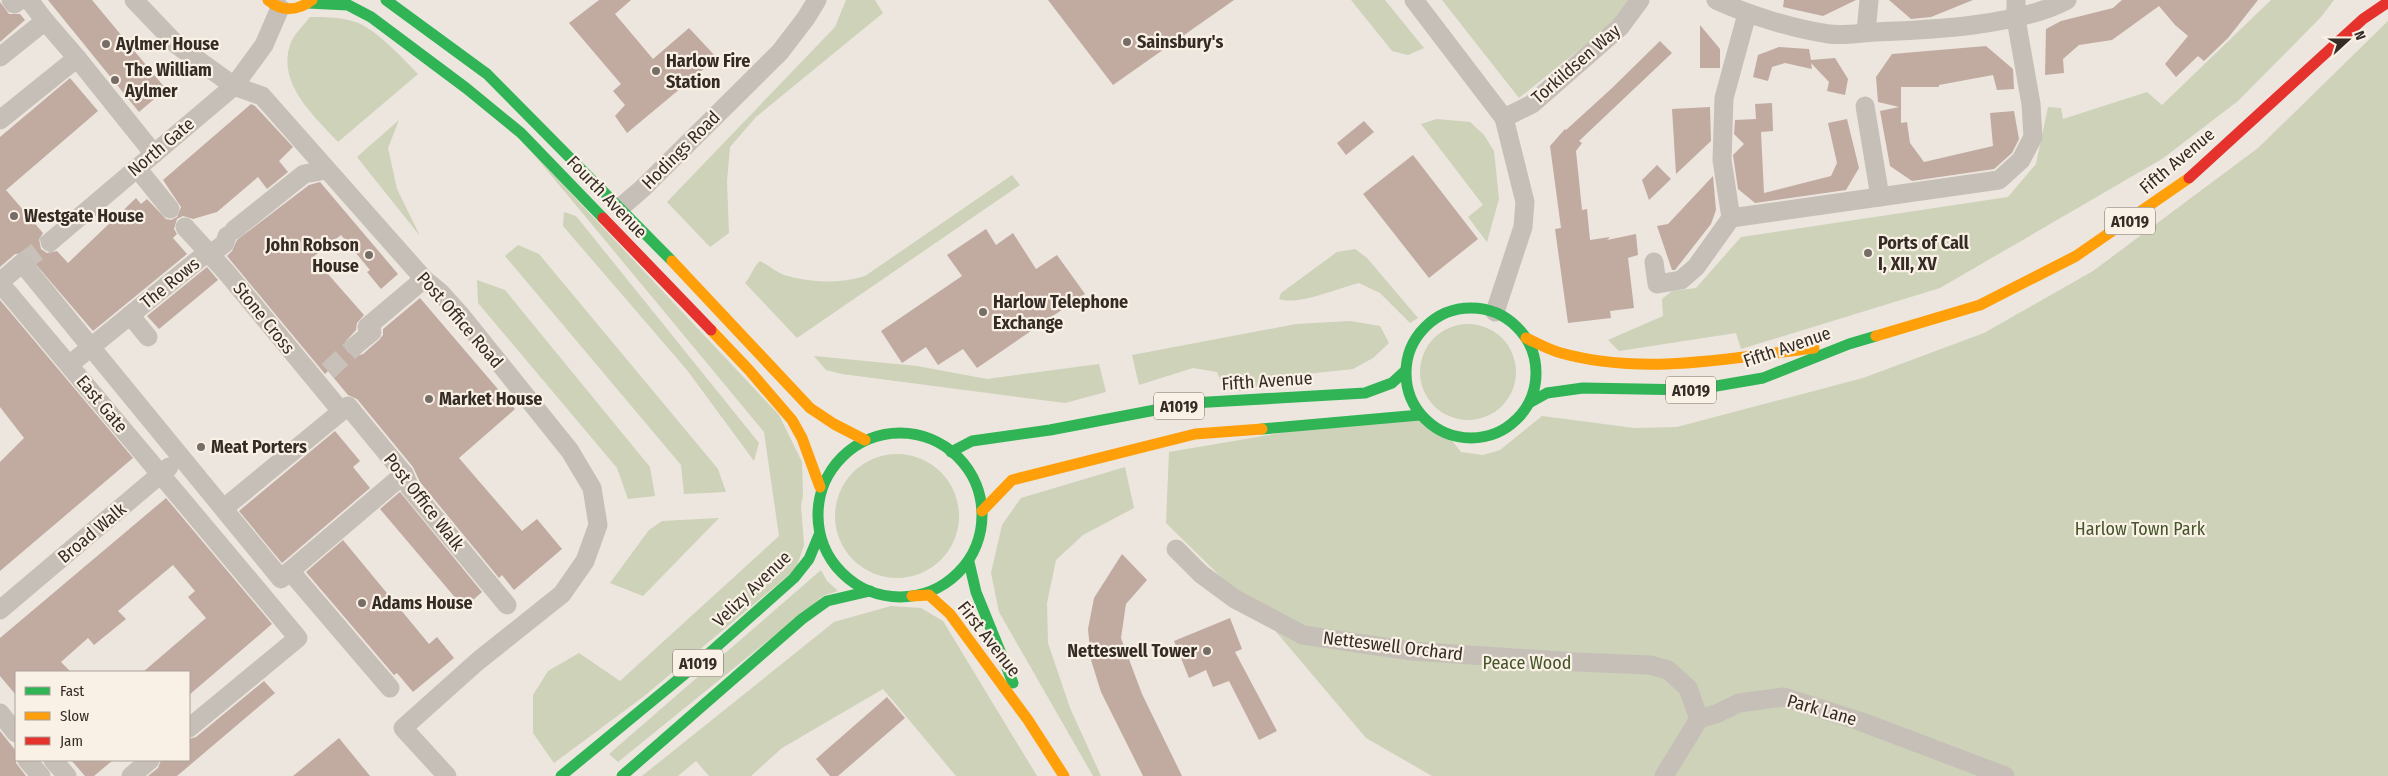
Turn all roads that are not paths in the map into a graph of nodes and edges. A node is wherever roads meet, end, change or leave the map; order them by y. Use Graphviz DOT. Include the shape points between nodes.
graph roads {
  1 [pos="11,0"];
  2 [pos="20,0"];
  3 [pos="29,0"];
  4 [pos="134,0"];
  5 [pos="386,0"];
  6 [pos="817,0"];
  7 [pos="1414,0"];
  8 [pos="1640,0"];
  9 [pos="1716,0"];
  10 [pos="1869,0"];
  11 [pos="2067,0"];
  12 [pos="2368,0"];
  13 [pos="310,2"];
  14 [pos="2388,2"];
  15 [pos="274,4"];
  16 [pos="2016,9"];
  17 [pos="1747,14"];
  18 [pos="2363,19"];
  19 [pos="45,21"];
  20 [pos="1866,32"];
  21 [pos="0,57"];
  22 [pos="76,58"];
  23 [pos="234,86"];
  24 [pos="1865,106"];
  25 [pos="1504,118"];
  26 [pos="0,120"];
  27 [pos="154,154"];
  28 [pos="137,168"];
  29 [pos="326,170"];
  30 [pos="1880,197"];
  31 [pos="621,207"];
  32 [pos="170,209"];
  33 [pos="1731,218"];
  34 [pos="185,227"];
  35 [pos="234,230"];
  36 [pos="50,242"];
  37 [pos="212,248"];
  38 [pos="1654,262"];
  39 [pos="424,279"];
  40 [pos="0,283"];
  41 [pos="1495,312"];
  42 [pos="130,315"];
  43 [pos="148,337"];
  44 [pos="1526,338"];
  45 [pos="1849,344"];
  46 [pos="356,345"];
  47 [pos="91,347"];
  48 [pos="69,365"];
  49 [pos="1405,371"];
  50 [pos="1529,403"];
  51 [pos="341,411"];
  52 [pos="1420,415"];
  53 [pos="865,440"];
  54 [pos="951,452"];
  55 [pos="182,457"];
  56 [pos="161,474"];
  57 [pos="404,474"];
  58 [pos="820,487"];
  59 [pos="224,508"];
  60 [pos="982,511"];
  61 [pos="820,535"];
  62 [pos="1176,548"];
  63 [pos="969,562"];
  64 [pos="290,571"];
  65 [pos="870,591"];
  66 [pos="912,596"];
  67 [pos="507,605"];
  68 [pos="1,608"];
  69 [pos="390,688"];
  70 [pos="0,713"];
  71 [pos="1699,719"];
  72 [pos="1028,720"];
  73 [pos="190,727"];
  74 [pos="15,731"];
  75 [pos="28,761"];
  76 [pos="54,761"];
  77 [pos="149,761"];
  78 [pos="41,776"];
  79 [pos="67,776"];
  80 [pos="131,776"];
  81 [pos="447,776"];
  82 [pos="561,776"];
  83 [pos="622,776"];
  84 [pos="1064,776"];
  85 [pos="1664,776"];
  86 [pos="2005,776"];
  1 -- 2 [label="street" via="14,4"];
  3 -- 19 [label="street"];
  4 -- 23 [label="street, Post Office Road" via="177,45"];
  5 -- 31 [label="main road, Fourth Avenue" via="486,74"];
  6 -- 31 [label="street, Hodings Road" via="780,52"];
  7 -- 25 [label="street"];
  8 -- 25 [label="street, Torkildsen Way" via="1620,27 1532,104"];
  9 -- 17 [label="street"];
  10 -- 20 [label="street"];
  11 -- 16 [label="street" via="2056,6"];
  12 -- 18 [label="main road"];
  13 -- 15 [label="main road, Fourth Avenue" via="290,9"];
  13 -- 58 [label="main road, Fourth Avenue" via="348,5 372,17 521,133 749,370 792,420"];
  14 -- 18 [label="main road, Fifth Avenue / A1019"];
  15 -- 23 [label="street, North Gate" via="264,45"];
  16 -- 20 [label="street"];
  16 -- 30 [label="street" via="2031,104 2032,137 2021,160 1999,180"];
  17 -- 20 [label="street" via="1830,34"];
  17 -- 33 [label="street" via="1724,98 1722,160"];
  18 -- 45 [label="main road, Fifth Avenue / A1019" via="2181,185 2076,256 1980,305"];
  19 -- 21 [label="street"];
  19 -- 22 [label="street"];
  22 -- 26 [label="street"];
  22 -- 27 [label="street"];
  23 -- 27 [label="street, North Gate"];
  23 -- 29 [label="street, Post Office Road" via="262,96"];
  24 -- 30 [label="street"];
  25 -- 41 [label="street" via="1524,202 1524,227"];
  27 -- 28 [label="street, North Gate"];
  28 -- 32 [label="street"];
  28 -- 36 [label="street, North Gate"];
  29 -- 35 [label="street" via="304,174"];
  29 -- 39 [label="street, Post Office Road"];
  30 -- 33 [label="street"];
  31 -- 53 [label="main road, Fourth Avenue" via="810,408"];
  33 -- 38 [label="street" via="1696,267 1681,280 1657,284"];
  34 -- 37 [label="street, Stone Cross"];
  37 -- 42 [label="street, The Rows"];
  37 -- 51 [label="street, Stone Cross"];
  39 -- 46 [label="street" via="367,327 372,332"];
  39 -- 81 [label="street, Post Office Road" via="459,313 570,451 592,488 598,525 586,561 562,594 478,661 403,728"];
  40 -- 47 [label="street" via="22,263"];
  40 -- 48 [label="street, East Gate"];
  41 -- 44 [label="main road" via="1513,322"];
  41 -- 49 [label="main road" via="1463,308 1438,316 1422,329 1411,346"];
  42 -- 43 [label="street, The Rows"];
  42 -- 47 [label="street, The Rows"];
  44 -- 45 [label="main road, Fifth Avenue / A1019" via="1560,353 1624,365 1691,363"];
  44 -- 50 [label="main road" via="1534,353 1536,370 1535,387"];
  45 -- 50 [label="main road, Fifth Avenue / A1019" via="1754,379 1693,390 1583,388 1547,393"];
  47 -- 48 [label="street, The Rows"];
  47 -- 55 [label="street"];
  48 -- 56 [label="street, East Gate"];
  49 -- 52 [label="main road" via="1406,387"];
  49 -- 54 [label="main road, Fifth Avenue / A1019" via="1392,383 1365,393 1192,403 1050,430 972,440"];
  50 -- 52 [label="main road" via="1516,421 1498,433 1478,438 1456,437 1443,432"];
  51 -- 57 [label="street, Post Office Walk" via="348,406"];
  51 -- 59 [label="street"];
  52 -- 60 [label="main road, A1019" via="1195,434 1012,480"];
  53 -- 54 [label="main road" via="893,432 910,433 935,440"];
  53 -- 58 [label="main road" via="843,455"];
  54 -- 60 [label="main road" via="970,472"];
  55 -- 56 [label="street, Broad Walk"];
  55 -- 59 [label="street"];
  56 -- 68 [label="street, Broad Walk"];
  56 -- 73 [label="street, East Gate" via="298,638"];
  57 -- 64 [label="street"];
  57 -- 67 [label="street, Post Office Walk" via="410,488"];
  58 -- 61 [label="main road"];
  59 -- 64 [label="street" via="281,579"];
  60 -- 63 [label="main road" via="980,532"];
  61 -- 65 [label="main road" via="834,564 851,581"];
  61 -- 82 [label="main road, Velizy Avenue / A1019" via="809,559 794,578 697,664"];
  62 -- 71 [label="street, Netteswell Orchard" via="1201,574 1235,600 1303,635 1411,651 1650,665 1668,670 1688,688"];
  63 -- 66 [label="main road" via="953,578 932,590"];
  63 -- 72 [label="main road, First Avenue" via="976,592"];
  64 -- 69 [label="street"];
  65 -- 66 [label="main road" via="890,597"];
  65 -- 83 [label="main road, A1019" via="827,601 802,619"];
  66 -- 72 [label="main road, First Avenue" via="930,595 950,614"];
  70 -- 74 [label="street"];
  71 -- 85 [label="street"];
  71 -- 86 [label="street, Park Lane" via="1739,703 1784,697 1862,722"];
  72 -- 84 [label="main road, First Avenue"];
  75 -- 78 [label="street"];
  76 -- 79 [label="street"];
  77 -- 80 [label="street"];
}
